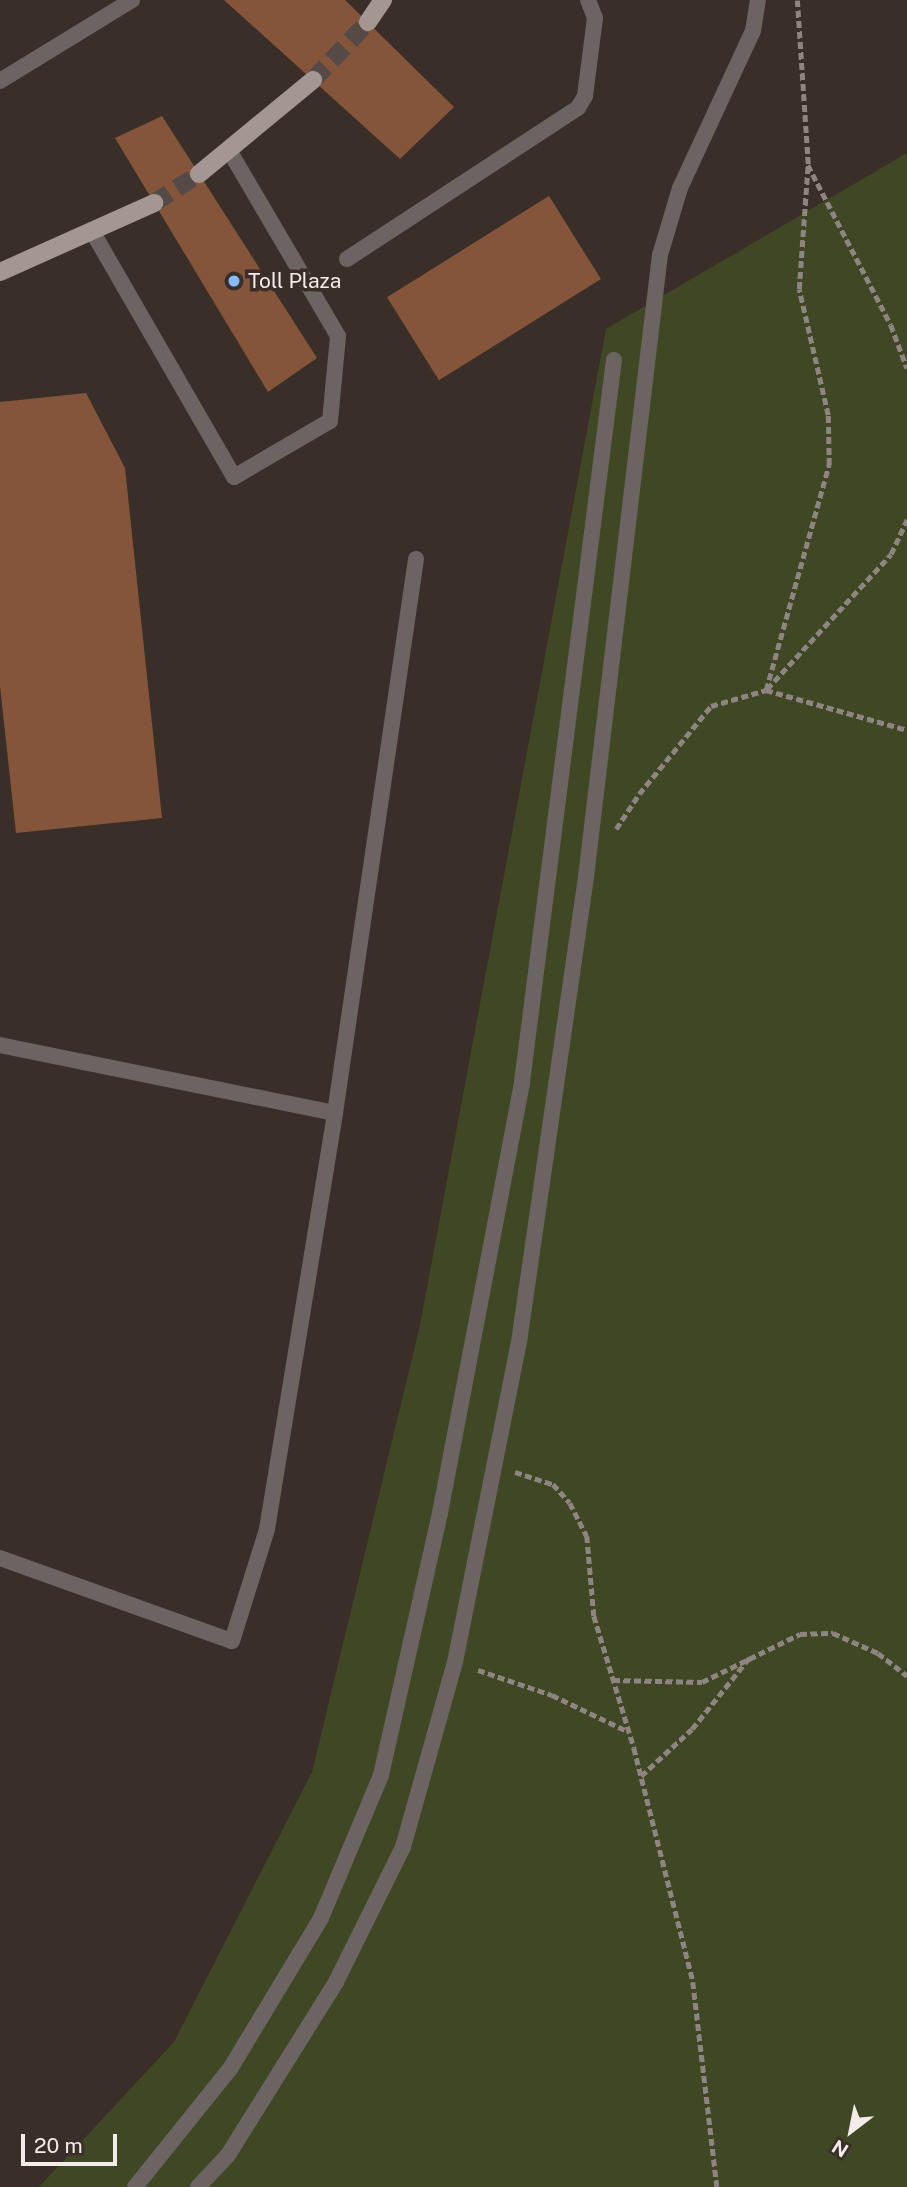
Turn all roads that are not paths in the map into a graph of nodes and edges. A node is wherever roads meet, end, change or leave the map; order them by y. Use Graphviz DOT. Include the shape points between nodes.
graph roads {
  1 [pos="132,0"];
  2 [pos="383,0"];
  3 [pos="588,0"];
  4 [pos="758,0"];
  5 [pos="368,22"];
  6 [pos="313,80"];
  7 [pos="0,81"];
  8 [pos="229,150"];
  9 [pos="199,174"];
  10 [pos="154,203"];
  11 [pos="92,231"];
  12 [pos="347,259"];
  13 [pos="0,272"];
  14 [pos="614,360"];
  15 [pos="416,559"];
  16 [pos="0,1045"];
  17 [pos="335,1113"];
  18 [pos="0,1558"];
  19 [pos="135,2187"];
  20 [pos="198,2187"];
  1 -- 7 [label="lane"];
  2 -- 5 [label="main road"];
  3 -- 12 [label="lane" via="595,18 586,96 578,108"];
  4 -- 20 [label="lane" via="752,31 680,188 660,255 586,877 519,1342 455,1662 397,1859 336,1982 228,2155"];
  6 -- 8 [label="main road"];
  8 -- 9 [label="main road"];
  8 -- 11 [label="lane" via="338,336 330,421 234,477"];
  10 -- 11 [label="main road"];
  11 -- 13 [label="main road"];
  14 -- 19 [label="lane" via="522,1082 440,1513 381,1775 321,1918 230,2069"];
  15 -- 17 [label="lane"];
  16 -- 17 [label="lane"];
  17 -- 18 [label="lane" via="267,1529 232,1642"];
}
